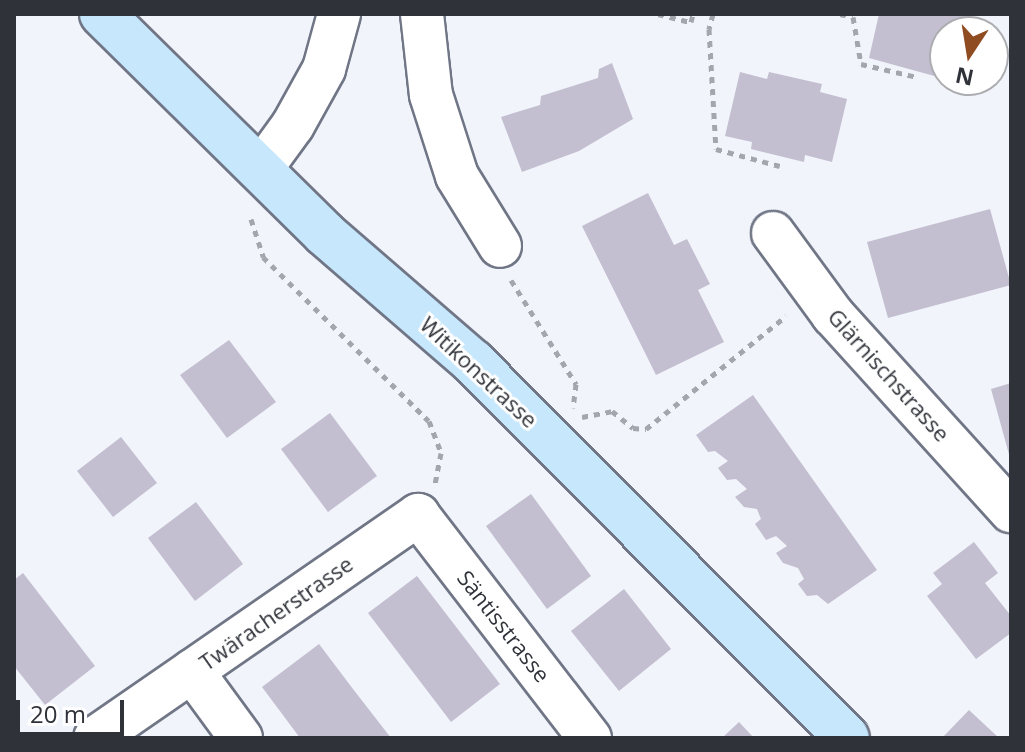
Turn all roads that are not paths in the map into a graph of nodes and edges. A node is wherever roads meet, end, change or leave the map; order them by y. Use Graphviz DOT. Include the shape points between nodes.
graph roads {
  1 [pos="102,14"];
  2 [pos="339,14"];
  3 [pos="422,14"];
  4 [pos="261,169"];
  5 [pos="773,233"];
  6 [pos="500,246"];
  7 [pos="1011,511"];
  8 [pos="418,515"];
  9 [pos="192,671"];
  10 [pos="95,738"];
  11 [pos="241,738"];
  12 [pos="590,738"];
  13 [pos="847,738"];
  1 -- 4 [label="main road, Witikonstrasse"];
  2 -- 4 [label="street" via="324,69"];
  3 -- 6 [label="street" via="431,95 457,176"];
  4 -- 13 [label="main road, Witikonstrasse" via="371,276 473,362"];
  5 -- 7 [label="street, Glärnischstrasse" via="816,292"];
  8 -- 9 [label="street, Twäracherstrasse"];
  8 -- 12 [label="street, Säntisstrasse"];
  9 -- 10 [label="street, Twäracherstrasse"];
  9 -- 11 [label="street"];
}
